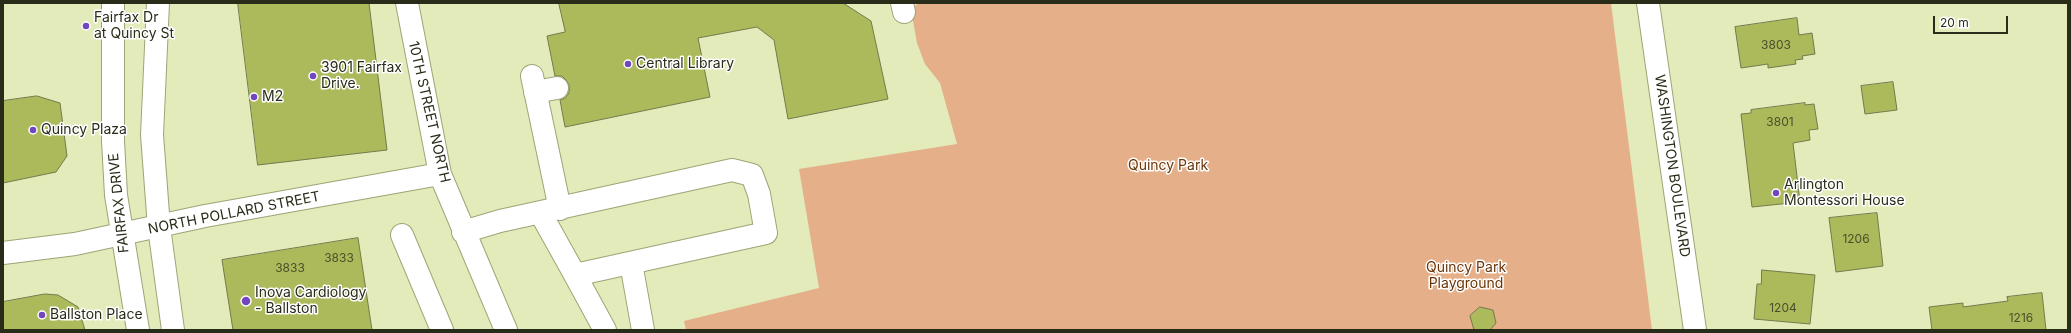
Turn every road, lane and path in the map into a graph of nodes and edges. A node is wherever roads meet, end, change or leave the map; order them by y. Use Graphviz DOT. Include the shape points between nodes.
graph roads {
  1 [pos="112,3"];
  2 [pos="158,3"];
  3 [pos="407,3"];
  4 [pos="1648,3"];
  5 [pos="557,88"];
  6 [pos="440,174"];
  7 [pos="550,211"];
  8 [pos="159,227"];
  9 [pos="463,232"];
  10 [pos="121,235"];
  11 [pos="402,235"];
  12 [pos="3,253"];
  13 [pos="631,263"];
  14 [pos="575,275"];
  15 [pos="138,330"];
  16 [pos="173,330"];
  17 [pos="442,330"];
  18 [pos="506,330"];
  19 [pos="605,330"];
  20 [pos="643,330"];
  21 [pos="1695,330"];
  1 -- 10 [label="main road, FAIRFAX DRIVE" via="113,141"];
  2 -- 8 [label="main road" via="152,135"];
  3 -- 6 [label="main road, 10TH STREET NORTH"];
  4 -- 21 [label="main road, WASHINGTON BOULEVARD"];
  5 -- 7 [label="main road" via="534,84"];
  6 -- 8 [label="main road, NORTH POLLARD STREET" via="205,216"];
  6 -- 9 [label="main road, 10TH STREET NORTH"];
  7 -- 9 [label="main road"];
  7 -- 13 [label="main road" via="732,170 752,175 759,194 766,232"];
  7 -- 14 [label="main road"];
  8 -- 10 [label="main road, NORTH POLLARD STREET"];
  8 -- 16 [label="main road"];
  9 -- 18 [label="main road, 10TH STREET NORTH"];
  10 -- 12 [label="main road, NORTH POLLARD STREET"];
  10 -- 15 [label="main road, FAIRFAX DRIVE"];
  11 -- 17 [label="main road"];
  13 -- 14 [label="main road"];
  13 -- 20 [label="main road"];
  14 -- 19 [label="main road"];
}
